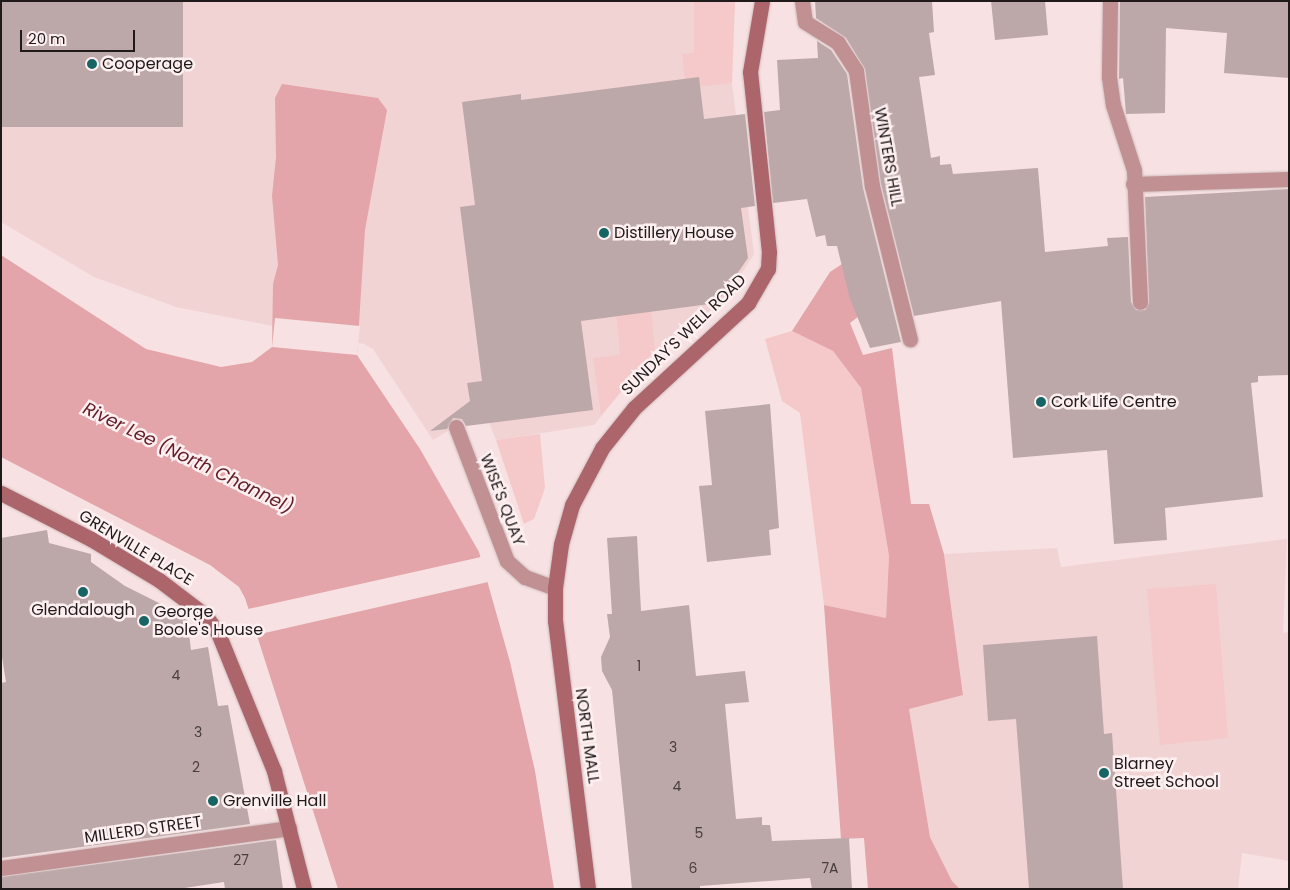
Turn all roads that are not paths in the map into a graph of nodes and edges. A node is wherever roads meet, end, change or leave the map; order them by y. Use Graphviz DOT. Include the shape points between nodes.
graph roads {
  1 [pos="762,1"];
  2 [pos="802,1"];
  3 [pos="1110,1"];
  4 [pos="1289,179"];
  5 [pos="1133,184"];
  6 [pos="1140,302"];
  7 [pos="910,340"];
  8 [pos="456,427"];
  9 [pos="1,493"];
  10 [pos="555,588"];
  11 [pos="289,828"];
  12 [pos="1,868"];
  13 [pos="304,889"];
  14 [pos="588,889"];
  1 -- 10 [label="main road, SUNDAY'S WELL ROAD" via="750,72 769,252 768,269 748,302 647,395 602,448 570,512"];
  2 -- 7 [label="street, WINTERS HILL" via="805,22 838,43 856,71 872,186"];
  3 -- 5 [label="street" via="1109,77 1113,105 1134,170"];
  4 -- 5 [label="street"];
  5 -- 6 [label="street"];
  8 -- 10 [label="street, WISE'S QUAY" via="507,561 525,577"];
  9 -- 11 [label="main road, GRENVILLE PLACE" via="150,574 205,615 218,633 274,772"];
  10 -- 14 [label="main road, NORTH MALL" via="554,621"];
  11 -- 12 [label="street, MILLERD STREET"];
  11 -- 13 [label="main road, GRENVILLE PLACE"];
}
